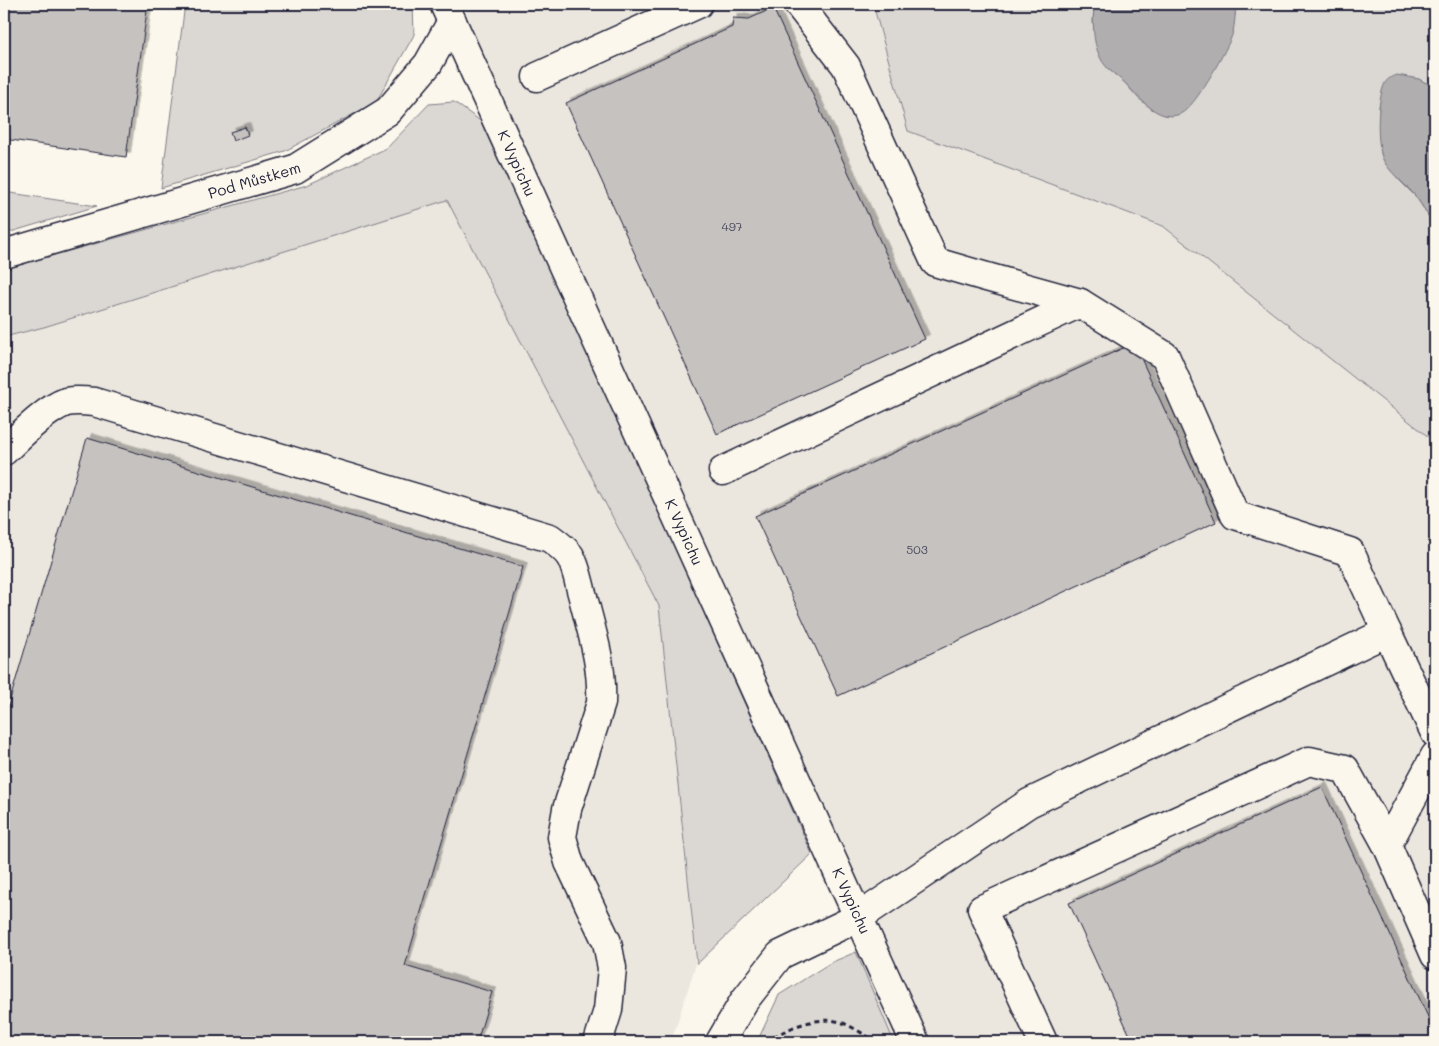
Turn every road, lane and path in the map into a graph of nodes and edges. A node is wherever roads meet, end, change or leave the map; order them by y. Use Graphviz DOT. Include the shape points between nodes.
graph roads {
  1 [pos="698,4"];
  2 [pos="798,4"];
  3 [pos="448,12"];
  4 [pos="537,77"];
  5 [pos="4,254"];
  6 [pos="1080,303"];
  7 [pos="4,451"];
  8 [pos="723,471"];
  9 [pos="1387,632"];
  10 [pos="1435,733"];
  11 [pos="1435,756"];
  12 [pos="1387,845"];
  13 [pos="859,916"];
  14 [pos="1435,956"];
  15 [pos="598,1042"];
  16 [pos="720,1042"];
  17 [pos="766,1042"];
  18 [pos="877,1042"];
  19 [pos="915,1042"];
  20 [pos="1043,1042"];
  1 -- 4 [label="street"];
  2 -- 6 [label="street" via="846,66 935,262"];
  3 -- 5 [label="street, Pod Můstkem" via="428,64 388,111 295,168"];
  3 -- 13 [label="street, K Vypichu"];
  6 -- 8 [label="street"];
  6 -- 9 [label="street" via="1165,356 1235,515 1350,552"];
  7 -- 15 [label="street" via="53,408 79,400 94,402 550,538 560,546 570,556 576,571 600,663 602,684 601,703 567,809 562,837 569,862 607,942 612,968 608,1010"];
  9 -- 10 [label="street"];
  9 -- 13 [label="street" via="1029,803"];
  11 -- 12 [label="street"];
  12 -- 14 [label="street"];
  12 -- 20 [label="street" via="1345,769 1309,761 982,909"];
  13 -- 16 [label="street" via="780,955 744,1001"];
  13 -- 19 [label="street, K Vypichu"];
  17 -- 18 [label="path" via="792,1029 825,1020 842,1022"];
}
